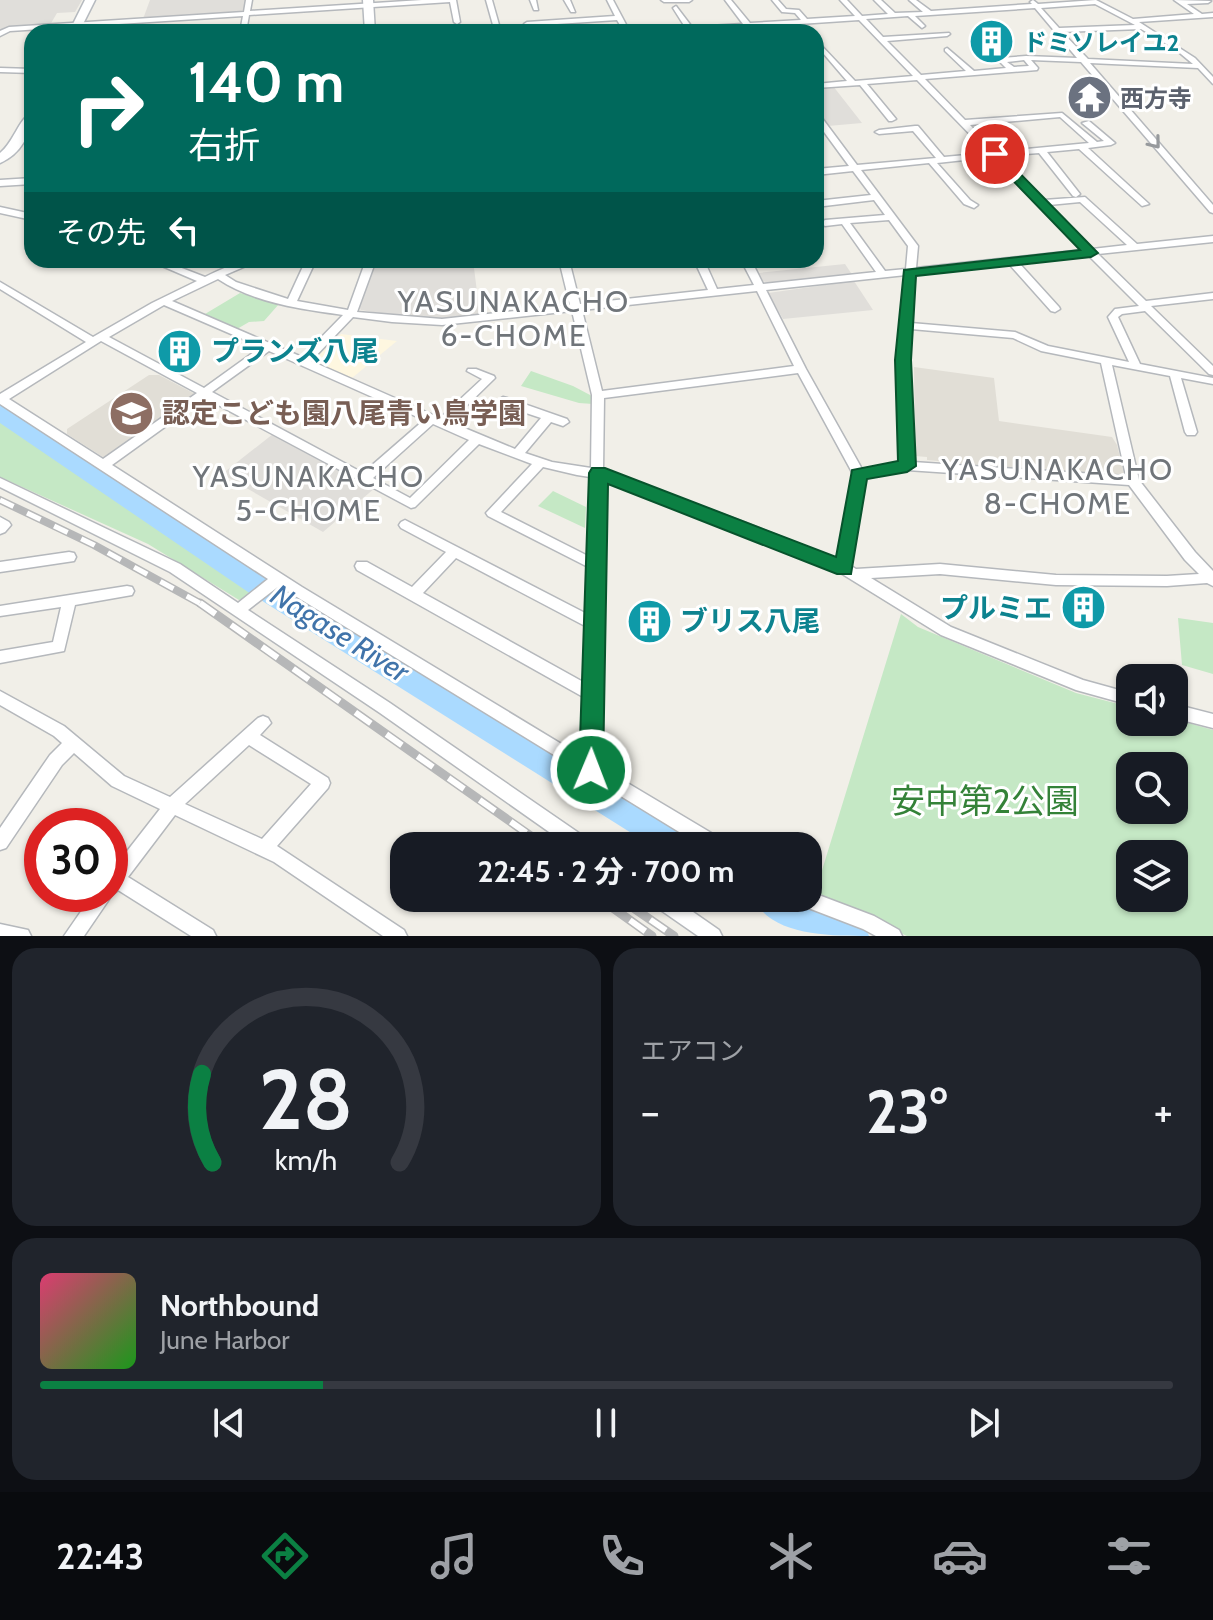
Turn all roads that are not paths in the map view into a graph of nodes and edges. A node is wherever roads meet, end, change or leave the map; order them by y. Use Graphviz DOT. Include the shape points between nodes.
graph roads {
  1 [pos="90,0"];
  2 [pos="249,0"];
  3 [pos="452,0"];
  4 [pos="489,0"];
  5 [pos="533,0"];
  6 [pos="567,0"];
  7 [pos="610,0"];
  8 [pos="664,0"];
  9 [pos="728,0"];
  10 [pos="775,0"];
  11 [pos="843,0"];
  12 [pos="877,0"];
  13 [pos="912,0"];
  14 [pos="432,1"];
  15 [pos="1179,1"];
  16 [pos="1209,1"];
  17 [pos="692,2"];
  18 [pos="1034,2"];
  19 [pos="368,3"];
  20 [pos="676,8"];
  21 [pos="536,9"];
  22 [pos="573,11"];
  23 [pos="247,13"];
  24 [pos="929,13"];
  25 [pos="909,14"];
  26 [pos="893,15"];
  27 [pos="1213,15"];
  28 [pos="1201,16"];
  29 [pos="620,18"];
  30 [pos="861,18"];
  31 [pos="1132,21"];
  32 [pos="457,22"];
  33 [pos="806,22"];
  34 [pos="78,24"];
  35 [pos="122,24"];
  36 [pos="245,24"];
  37 [pos="369,24"];
  38 [pos="496,24"];
  39 [pos="527,24"];
  40 [pos="623,24"];
  41 [pos="689,24"];
  42 [pos="746,24"];
  43 [pos="790,24"];
  44 [pos="922,26"];
  45 [pos="1143,27"];
  46 [pos="24,29"];
  47 [pos="1060,30"];
  48 [pos="0,34"];
  49 [pos="947,34"];
  50 [pos="881,39"];
  51 [pos="824,50"];
  52 [pos="947,50"];
  53 [pos="1026,58"];
  54 [pos="1085,61"];
  55 [pos="1207,68"];
  56 [pos="0,70"];
  57 [pos="1013,70"];
  58 [pos="24,71"];
  59 [pos="972,73"];
  60 [pos="918,78"];
  61 [pos="900,79"];
  62 [pos="1213,82"];
  63 [pos="857,83"];
  64 [pos="824,85"];
  65 [pos="902,93"];
  66 [pos="892,119"];
  67 [pos="963,123"];
  68 [pos="1086,123"];
  69 [pos="824,127"];
  70 [pos="24,130"];
  71 [pos="879,132"];
  72 [pos="831,136"];
  73 [pos="824,137"];
  74 [pos="1096,145"];
  75 [pos="1081,146"];
  76 [pos="24,147"];
  77 [pos="14,148"];
  78 [pos="1041,150"];
  79 [pos="0,151"];
  80 [pos="995,154"];
  81 [pos="0,159"];
  82 [pos="942,160"];
  83 [pos="931,161"];
  84 [pos="855,168"];
  85 [pos="824,171"];
  86 [pos="24,182"];
  87 [pos="0,183"];
  88 [pos="1076,194"];
  89 [pos="876,197"];
  90 [pos="824,203"];
  91 [pos="1042,203"];
  92 [pos="1145,204"];
  93 [pos="974,205"];
  94 [pos="0,210"];
  95 [pos="1213,210"];
  96 [pos="24,215"];
  97 [pos="891,217"];
  98 [pos="844,221"];
  99 [pos="825,223"];
  100 [pos="1213,239"];
  101 [pos="1135,248"];
  102 [pos="1091,253"];
  103 [pos="1012,261"];
  104 [pos="183,268"];
  105 [pos="231,268"];
  106 [pos="307,268"];
  107 [pos="368,268"];
  108 [pos="566,268"];
  109 [pos="703,268"];
  110 [pos="750,268"];
  111 [pos="909,273"];
  112 [pos="210,275"];
  113 [pos="883,275"];
  114 [pos="0,285"];
  115 [pos="761,288"];
  116 [pos="714,294"];
  117 [pos="1213,296"];
  118 [pos="164,301"];
  119 [pos="290,304"];
  120 [pos="1145,306"];
  121 [pos="577,309"];
  122 [pos="1055,309"];
  123 [pos="352,312"];
  124 [pos="906,326"];
  125 [pos="97,340"];
  126 [pos="267,348"];
  127 [pos="304,362"];
  128 [pos="1106,362"];
  129 [pos="1137,368"];
  130 [pos="801,369"];
  131 [pos="472,371"];
  132 [pos="1213,372"];
  133 [pos="1175,375"];
  134 [pos="1213,381"];
  135 [pos="205,394"];
  136 [pos="598,395"];
  137 [pos="0,399"];
  138 [pos="503,401"];
  139 [pos="549,417"];
  140 [pos="438,420"];
  141 [pos="563,422"];
  142 [pos="1191,432"];
  143 [pos="478,438"];
  144 [pos="518,453"];
  145 [pos="541,462"];
  146 [pos="102,466"];
  147 [pos="907,466"];
  148 [pos="599,473"];
  149 [pos="859,474"];
  150 [pos="364,479"];
  151 [pos="1133,481"];
  152 [pos="0,482"];
  153 [pos="0,522"];
  154 [pos="405,525"];
  155 [pos="0,529"];
  156 [pos="455,551"];
  157 [pos="69,557"];
  158 [pos="595,565"];
  159 [pos="362,566"];
  160 [pos="0,567"];
  161 [pos="851,571"];
  162 [pos="1212,579"];
  163 [pos="271,584"];
  164 [pos="127,591"];
  165 [pos="413,595"];
  166 [pos="69,600"];
  167 [pos="239,609"];
  168 [pos="0,611"];
  169 [pos="594,624"];
  170 [pos="0,657"];
  171 [pos="593,695"];
  172 [pos="1116,695"];
  173 [pos="0,697"];
  174 [pos="1188,715"];
  175 [pos="1213,721"];
  176 [pos="263,723"];
  177 [pos="248,736"];
  178 [pos="73,743"];
  179 [pos="591,770"];
  180 [pos="172,806"];
  181 [pos="563,832"];
  182 [pos="694,832"];
  183 [pos="0,842"];
  184 [pos="264,849"];
  185 [pos="128,863"];
  186 [pos="128,891"];
  187 [pos="822,905"];
  188 [pos="91,912"];
  189 [pos="678,912"];
  190 [pos="0,933"];
  191 [pos="22,936"];
  192 [pos="73,936"];
  193 [pos="207,936"];
  194 [pos="398,936"];
  195 [pos="713,936"];
  196 [pos="893,936"];
  1 -- 34 [label="main road"];
  2 -- 23 [label="street"];
  3 -- 14 [label="street"];
  3 -- 32 [label="street"];
  4 -- 38 [label="street"];
  5 -- 21 [label="street"];
  6 -- 22 [label="street"];
  7 -- 29 [label="street"];
  8 -- 17 [label="street"];
  9 -- 42 [label="street"];
  10 -- 33 [label="street"];
  11 -- 30 [label="street"];
  12 -- 26 [label="street"];
  13 -- 24 [label="street"];
  14 -- 19 [label="street"];
  15 -- 16 [label="street"];
  15 -- 28 [label="street"];
  18 -- 24 [label="street"];
  18 -- 31 [label="street" via="1096,2"];
  18 -- 47 [label="street"];
  19 -- 23 [label="street"];
  19 -- 37 [label="main road"];
  20 -- 41 [label="street"];
  23 -- 35 [label="street"];
  23 -- 36 [label="street"];
  24 -- 25 [label="street"];
  25 -- 26 [label="street"];
  25 -- 44 [label="street"];
  26 -- 30 [label="street"];
  27 -- 28 [label="street"];
  28 -- 31 [label="street"];
  29 -- 39 [label="street"];
  29 -- 40 [label="street"];
  30 -- 33 [label="street"];
  30 -- 50 [label="street"];
  31 -- 45 [label="street"];
  33 -- 43 [label="street"];
  45 -- 47 [label="street"];
  45 -- 55 [label="street"];
  46 -- 48 [label="street"];
  47 -- 54 [label="street"];
  49 -- 50 [label="street"];
  50 -- 60 [label="street"];
  51 -- 63 [label="street"];
  52 -- 59 [label="street"];
  53 -- 54 [label="street"];
  53 -- 57 [label="street" via="1034,68"];
  53 -- 57 [label="street" via="1001,60"];
  54 -- 55 [label="street"];
  54 -- 95 [label="street, one-way"];
  55 -- 62 [label="street"];
  56 -- 58 [label="street"];
  57 -- 59 [label="street"];
  59 -- 60 [label="street"];
  60 -- 61 [label="street"];
  60 -- 67 [label="street"];
  61 -- 63 [label="street"];
  61 -- 65 [label="street"];
  63 -- 64 [label="street"];
  63 -- 66 [label="street"];
  67 -- 74 [label="street" via="1062,115"];
  67 -- 80 [label="street"];
  68 -- 74 [label="street" via="1111,143"];
  69 -- 72 [label="street"];
  70 -- 77 [label="main road"];
  71 -- 82 [label="street" via="915,128"];
  72 -- 73 [label="street"];
  72 -- 84 [label="street"];
  74 -- 75 [label="street"];
  75 -- 78 [label="street"];
  75 -- 92 [label="street"];
  76 -- 77 [label="main road"];
  77 -- 79 [label="street"];
  77 -- 81 [label="main road"];
  78 -- 80 [label="street"];
  78 -- 88 [label="street"];
  80 -- 82 [label="street"];
  80 -- 91 [label="street"];
  82 -- 83 [label="street"];
  83 -- 84 [label="street"];
  83 -- 93 [label="street"];
  84 -- 85 [label="street"];
  84 -- 89 [label="street"];
  86 -- 87 [label="street"];
  89 -- 90 [label="street"];
  89 -- 97 [label="street"];
  91 -- 101 [label="street" via="1082,199"];
  91 -- 102 [label="street"];
  94 -- 96 [label="street"];
  97 -- 98 [label="street"];
  97 -- 111 [label="street" via="913,246"];
  98 -- 99 [label="street"];
  98 -- 113 [label="street"];
  100 -- 101 [label="street"];
  101 -- 102 [label="street"];
  102 -- 103 [label="street"];
  102 -- 120 [label="street"];
  103 -- 111 [label="street"];
  103 -- 122 [label="street"];
  104 -- 112 [label="street"];
  105 -- 112 [label="street"];
  106 -- 119 [label="street"];
  107 -- 123 [label="street"];
  108 -- 121 [label="street"];
  109 -- 116 [label="street"];
  110 -- 115 [label="street"];
  111 -- 113 [label="street"];
  111 -- 124 [label="street"];
  112 -- 118 [label="street"];
  112 -- 119 [label="street"];
  113 -- 115 [label="street"];
  114 -- 125 [label="street"];
  115 -- 116 [label="street"];
  115 -- 130 [label="street"];
  116 -- 121 [label="street"];
  117 -- 120 [label="street"];
  118 -- 125 [label="street"];
  118 -- 126 [label="street"];
  119 -- 123 [label="street"];
  120 -- 129 [label="street" via="1113,317"];
  120 -- 132 [label="street"];
  121 -- 123 [label="street" via="420,323"];
  121 -- 136 [label="street"];
  123 -- 127 [label="street"];
  124 -- 128 [label="street" via="1015,335 1045,349"];
  124 -- 147 [label="street"];
  125 -- 135 [label="street"];
  125 -- 137 [label="street"];
  126 -- 127 [label="street"];
  126 -- 135 [label="street"];
  127 -- 140 [label="street"];
  128 -- 129 [label="street"];
  128 -- 151 [label="street"];
  129 -- 133 [label="street"];
  130 -- 136 [label="street"];
  130 -- 149 [label="street"];
  131 -- 140 [label="street" via="490,378"];
  133 -- 134 [label="street"];
  133 -- 142 [label="street"];
  135 -- 146 [label="street"];
  135 -- 150 [label="street"];
  136 -- 148 [label="street"];
  137 -- 146 [label="street"];
  138 -- 139 [label="street"];
  139 -- 141 [label="street"];
  139 -- 144 [label="street"];
  140 -- 143 [label="street"];
  140 -- 150 [label="street"];
  143 -- 144 [label="street"];
  143 -- 150 [label="street" via="411,504"];
  144 -- 145 [label="street"];
  145 -- 148 [label="street"];
  145 -- 158 [label="street" via="492,513"];
  146 -- 163 [label="street"];
  147 -- 149 [label="street"];
  147 -- 151 [label="street"];
  148 -- 158 [label="street"];
  148 -- 161 [label="street"];
  149 -- 161 [label="street"];
  151 -- 162 [label="street"];
  152 -- 167 [label="street" via="162,560"];
  153 -- 155 [label="street" via="5,525"];
  154 -- 156 [label="street"];
  156 -- 165 [label="street"];
  156 -- 169 [label="street"];
  157 -- 160 [label="street"];
  158 -- 169 [label="street"];
  159 -- 165 [label="street"];
  161 -- 162 [label="street" via="940,569 1056,580"];
  161 -- 172 [label="street" via="946,631"];
  163 -- 167 [label="street"];
  163 -- 179 [label="street"];
  164 -- 166 [label="street"];
  165 -- 171 [label="street"];
  166 -- 168 [label="street"];
  166 -- 170 [label="street" via="59,647"];
  167 -- 181 [label="street"];
  169 -- 171 [label="street"];
  171 -- 179 [label="street"];
  173 -- 178 [label="street"];
  174 -- 175 [label="street"];
  176 -- 177 [label="street"];
  177 -- 180 [label="street"];
  177 -- 184 [label="street" via="322,783"];
  178 -- 180 [label="street" via="118,781"];
  178 -- 183 [label="street"];
  179 -- 182 [label="street"];
  180 -- 184 [label="street"];
  180 -- 185 [label="street"];
  184 -- 194 [label="street"];
  186 -- 193 [label="street"];
  187 -- 196 [label="street"];
  188 -- 192 [label="street"];
  189 -- 195 [label="street"];
  190 -- 191 [label="street"];
}
